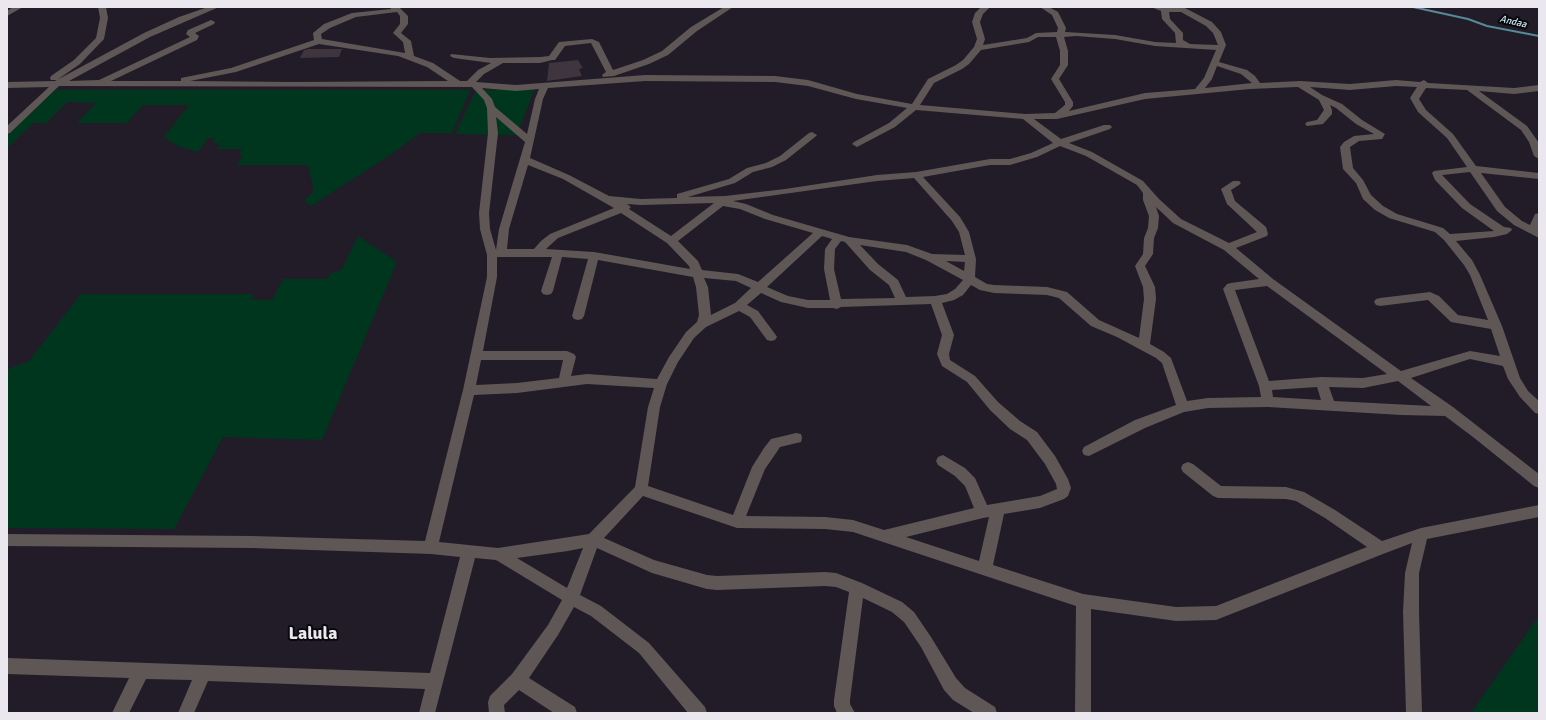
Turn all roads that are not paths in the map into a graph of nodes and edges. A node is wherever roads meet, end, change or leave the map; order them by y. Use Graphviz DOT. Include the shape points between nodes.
graph roads {
  1 [pos="19,7"];
  2 [pos="103,7"];
  3 [pos="215,7"];
  4 [pos="730,7"];
  5 [pos="986,7"];
  6 [pos="1044,7"];
  7 [pos="1155,7"];
  8 [pos="395,8"];
  9 [pos="1165,10"];
  10 [pos="8,13"];
  11 [pos="211,22"];
  12 [pos="1060,35"];
  13 [pos="318,41"];
  14 [pos="1187,45"];
  15 [pos="978,48"];
  16 [pos="1220,48"];
  17 [pos="454,56"];
  18 [pos="410,58"];
  19 [pos="501,62"];
  20 [pos="1215,63"];
  21 [pos="611,74"];
  22 [pos="588,81"];
  23 [pos="100,83"];
  24 [pos="458,83"];
  25 [pos="1424,83"];
  26 [pos="44,84"];
  27 [pos="57,84"];
  28 [pos="164,84"];
  29 [pos="471,84"];
  30 [pos="1300,84"];
  31 [pos="7,85"];
  32 [pos="19,85"];
  33 [pos="545,86"];
  34 [pos="1258,86"];
  35 [pos="1468,87"];
  36 [pos="1539,88"];
  37 [pos="1196,92"];
  38 [pos="7,93"];
  39 [pos="1323,99"];
  40 [pos="914,107"];
  41 [pos="491,108"];
  42 [pos="1057,116"];
  43 [pos="1025,117"];
  44 [pos="1310,124"];
  45 [pos="1107,127"];
  46 [pos="1524,128"];
  47 [pos="1539,129"];
  48 [pos="7,132"];
  49 [pos="812,135"];
  50 [pos="530,140"];
  51 [pos="1060,143"];
  52 [pos="857,144"];
  53 [pos="1539,156"];
  54 [pos="525,160"];
  55 [pos="1473,169"];
  56 [pos="916,175"];
  57 [pos="1539,176"];
  58 [pos="1236,183"];
  59 [pos="1148,193"];
  60 [pos="606,199"];
  61 [pos="723,201"];
  62 [pos="641,202"];
  63 [pos="658,202"];
  64 [pos="620,209"];
  65 [pos="1539,216"];
  66 [pos="1518,223"];
  67 [pos="820,232"];
  68 [pos="1503,232"];
  69 [pos="1538,234"];
  70 [pos="838,237"];
  71 [pos="1448,238"];
  72 [pos="849,240"];
  73 [pos="674,244"];
  74 [pos="1228,247"];
  75 [pos="537,252"];
  76 [pos="558,253"];
  77 [pos="496,254"];
  78 [pos="594,256"];
  79 [pos="930,257"];
  80 [pos="971,259"];
  81 [pos="693,272"];
  82 [pos="969,280"];
  83 [pos="1269,282"];
  84 [pos="761,288"];
  85 [pos="547,291"];
  86 [pos="935,300"];
  87 [pos="902,302"];
  88 [pos="1380,302"];
  89 [pos="837,305"];
  90 [pos="739,306"];
  91 [pos="578,316"];
  92 [pos="702,324"];
  93 [pos="1496,326"];
  94 [pos="771,337"];
  95 [pos="1144,346"];
  96 [pos="475,356"];
  97 [pos="1508,362"];
  98 [pos="1401,376"];
  99 [pos="564,382"];
  100 [pos="1321,382"];
  101 [pos="661,384"];
  102 [pos="1264,386"];
  103 [pos="469,390"];
  104 [pos="1268,402"];
  105 [pos="1329,406"];
  106 [pos="1183,408"];
  107 [pos="1539,409"];
  108 [pos="1449,411"];
  109 [pos="796,438"];
  110 [pos="1089,451"];
  111 [pos="943,461"];
  112 [pos="1188,468"];
  113 [pos="1539,482"];
  114 [pos="642,489"];
  115 [pos="998,509"];
  116 [pos="1539,511"];
  117 [pos="983,512"];
  118 [pos="737,522"];
  119 [pos="1421,534"];
  120 [pos="884,536"];
  121 [pos="7,540"];
  122 [pos="593,540"];
  123 [pos="431,548"];
  124 [pos="1380,548"];
  125 [pos="469,552"];
  126 [pos="498,554"];
  127 [pos="985,568"];
  128 [pos="857,588"];
  129 [pos="571,598"];
  130 [pos="1084,601"];
  131 [pos="7,666"];
  132 [pos="141,672"];
  133 [pos="203,674"];
  134 [pos="518,680"];
  135 [pos="435,681"];
  136 [pos="120,713"];
  137 [pos="186,713"];
  138 [pos="427,713"];
  139 [pos="497,713"];
  140 [pos="570,713"];
  141 [pos="699,713"];
  142 [pos="847,713"];
  143 [pos="989,713"];
  144 [pos="1083,713"];
  145 [pos="1414,713"];
  1 -- 10 [label="street"];
  2 -- 26 [label="street" via="104,18 100,39 77,62"];
  3 -- 27 [label="street" via="147,35"];
  4 -- 21 [label="street" via="694,29 665,53"];
  5 -- 15 [label="street" via="976,22 981,39"];
  6 -- 12 [label="street" via="1055,14 1062,28"];
  7 -- 9 [label="street"];
  8 -- 13 [label="street" via="352,16 320,30 317,33"];
  8 -- 18 [label="street" via="404,16 405,22 396,33 407,41"];
  9 -- 14 [label="street" via="1166,19 1180,33 1179,40"];
  9 -- 16 [label="street" via="1182,10 1209,24 1217,32 1222,45"];
  11 -- 23 [label="street" via="190,32 194,38"];
  12 -- 14 [label="street" via="1096,35 1155,44"];
  12 -- 15 [label="street" via="1036,36 1028,40"];
  12 -- 42 [label="street" via="1064,65 1055,79 1069,106"];
  13 -- 18 [label="street" via="376,49"];
  13 -- 28 [label="street" via="233,70"];
  14 -- 16 [label="street"];
  15 -- 40 [label="street" via="959,67 931,81"];
  16 -- 20 [label="street"];
  17 -- 19 [label="street"];
  18 -- 24 [label="street" via="430,65"];
  19 -- 21 [label="street" via="548,59 555,55 562,44 592,41 595,42"];
  19 -- 29 [label="street" via="481,72"];
  20 -- 34 [label="street" via="1244,72"];
  20 -- 37 [label="street" via="1208,79"];
  21 -- 22 [label="street"];
  22 -- 33 [label="street"];
  22 -- 40 [label="street" via="645,78 775,79 808,83 856,96"];
  23 -- 27 [label="street"];
  23 -- 28 [label="street"];
  24 -- 28 [label="street"];
  24 -- 29 [label="street"];
  25 -- 30 [label="street" via="1385,83 1350,87"];
  25 -- 35 [label="street"];
  25 -- 55 [label="street" via="1414,99 1422,112 1450,136"];
  26 -- 27 [label="street"];
  26 -- 32 [label="street"];
  27 -- 48 [label="street"];
  29 -- 33 [label="street" via="516,88"];
  29 -- 41 [label="street" via="488,99"];
  30 -- 34 [label="street"];
  30 -- 39 [label="street"];
  31 -- 32 [label="street"];
  32 -- 38 [label="street"];
  33 -- 50 [label="street" via="539,100"];
  34 -- 37 [label="street"];
  35 -- 36 [label="street" via="1514,91"];
  35 -- 46 [label="street"];
  37 -- 42 [label="street" via="1145,96"];
  39 -- 44 [label="street" via="1327,114 1320,122"];
  39 -- 71 [label="street" via="1339,106 1358,122 1380,134 1379,137 1356,139 1345,147 1348,169 1360,182 1367,197 1393,216 1439,230"];
  40 -- 43 [label="street"];
  40 -- 52 [label="street" via="892,125"];
  41 -- 50 [label="street"];
  41 -- 77 [label="street" via="493,133 484,213 485,229"];
  42 -- 43 [label="street"];
  43 -- 51 [label="street"];
  45 -- 51 [label="street"];
  46 -- 47 [label="street"];
  46 -- 53 [label="street" via="1534,142"];
  49 -- 63 [label="street" via="783,158 750,170 732,181"];
  50 -- 54 [label="street"];
  51 -- 56 [label="street" via="1010,162 990,162"];
  51 -- 59 [label="street" via="1096,157 1140,183"];
  54 -- 60 [label="street" via="566,177"];
  54 -- 77 [label="street"];
  55 -- 57 [label="street"];
  55 -- 66 [label="street" via="1497,204"];
  55 -- 68 [label="street" via="1436,174 1466,206"];
  56 -- 61 [label="street" via="877,178"];
  56 -- 80 [label="street" via="956,219 964,232"];
  58 -- 74 [label="street" via="1226,189 1231,202 1262,229 1263,234"];
  59 -- 74 [label="street" via="1177,221"];
  59 -- 95 [label="street" via="1154,216 1148,238 1148,254 1140,266 1149,287 1150,299"];
  60 -- 62 [label="street"];
  60 -- 64 [label="street"];
  61 -- 63 [label="street"];
  61 -- 67 [label="street"];
  61 -- 73 [label="street"];
  62 -- 63 [label="street"];
  62 -- 64 [label="street"];
  64 -- 73 [label="street"];
  64 -- 75 [label="street" via="554,236"];
  65 -- 69 [label="street" via="1534,227"];
  66 -- 68 [label="street"];
  66 -- 69 [label="street"];
  67 -- 70 [label="street"];
  67 -- 84 [label="street"];
  68 -- 71 [label="street"];
  70 -- 72 [label="street"];
  70 -- 89 [label="street" via="830,249 828,270"];
  71 -- 93 [label="street" via="1475,275"];
  72 -- 79 [label="street" via="894,246"];
  72 -- 87 [label="street" via="874,267 894,283"];
  73 -- 81 [label="street" via="680,263"];
  74 -- 83 [label="street"];
  75 -- 76 [label="street"];
  75 -- 77 [label="street"];
  76 -- 78 [label="street"];
  76 -- 85 [label="street"];
  77 -- 96 [label="street"];
  78 -- 81 [label="street"];
  78 -- 91 [label="street"];
  79 -- 80 [label="street"];
  79 -- 82 [label="street"];
  80 -- 82 [label="street"];
  81 -- 84 [label="street" via="738,278"];
  81 -- 92 [label="street" via="704,300 705,315"];
  82 -- 86 [label="street" via="959,292"];
  82 -- 95 [label="street" via="994,289 1056,292 1070,300 1095,323"];
  83 -- 98 [label="street"];
  83 -- 102 [label="street" via="1229,289"];
  84 -- 89 [label="street" via="785,299 808,304"];
  84 -- 90 [label="street"];
  86 -- 87 [label="street"];
  86 -- 115 [label="street" via="948,335 943,354 946,363 971,379 999,411 1032,436 1063,483 1063,492 1059,495 1040,502"];
  87 -- 89 [label="street"];
  88 -- 93 [label="street" via="1430,296 1455,319"];
  90 -- 92 [label="street"];
  90 -- 94 [label="street" via="754,314"];
  92 -- 101 [label="street" via="690,335"];
  93 -- 97 [label="street"];
  95 -- 106 [label="street" via="1160,354 1167,361"];
  96 -- 99 [label="street" via="567,355 570,357"];
  96 -- 103 [label="street"];
  97 -- 98 [label="street" via="1470,355"];
  97 -- 107 [label="street" via="1517,386"];
  98 -- 100 [label="street" via="1363,383"];
  98 -- 108 [label="street"];
  99 -- 101 [label="street" via="587,379"];
  99 -- 103 [label="street" via="517,388"];
  100 -- 102 [label="street"];
  100 -- 105 [label="street"];
  101 -- 114 [label="street" via="654,408"];
  102 -- 104 [label="street"];
  103 -- 123 [label="street"];
  104 -- 105 [label="street"];
  104 -- 106 [label="street" via="1208,403"];
  105 -- 108 [label="street"];
  106 -- 110 [label="street" via="1140,424"];
  108 -- 113 [label="street"];
  109 -- 118 [label="street" via="776,443 769,452 759,467"];
  111 -- 117 [label="street" via="970,482"];
  112 -- 124 [label="street" via="1218,492 1286,493 1299,496"];
  114 -- 118 [label="street"];
  114 -- 122 [label="street"];
  115 -- 117 [label="street"];
  115 -- 127 [label="street"];
  116 -- 119 [label="street"];
  117 -- 120 [label="street"];
  118 -- 120 [label="street" via="825,523 853,526"];
  119 -- 124 [label="street"];
  119 -- 145 [label="street" via="1412,573 1410,612"];
  120 -- 127 [label="street"];
  121 -- 123 [label="street" via="252,542"];
  122 -- 126 [label="street"];
  122 -- 128 [label="street" via="652,566 707,582 825,579 836,580"];
  122 -- 129 [label="street"];
  123 -- 125 [label="street"];
  124 -- 130 [label="street" via="1216,613 1176,614"];
  125 -- 126 [label="street"];
  125 -- 135 [label="street"];
  126 -- 129 [label="street"];
  127 -- 130 [label="street"];
  128 -- 142 [label="street" via="842,700 842,706"];
  128 -- 143 [label="street" via="898,607 910,617 958,694"];
  129 -- 134 [label="street" via="553,630"];
  129 -- 141 [label="street" via="596,611 644,648"];
  130 -- 144 [label="street"];
  131 -- 132 [label="street"];
  132 -- 133 [label="street"];
  132 -- 136 [label="street"];
  133 -- 135 [label="street"];
  133 -- 137 [label="street"];
  134 -- 139 [label="street" via="496,702"];
  134 -- 140 [label="street"];
  135 -- 138 [label="street"];
}
